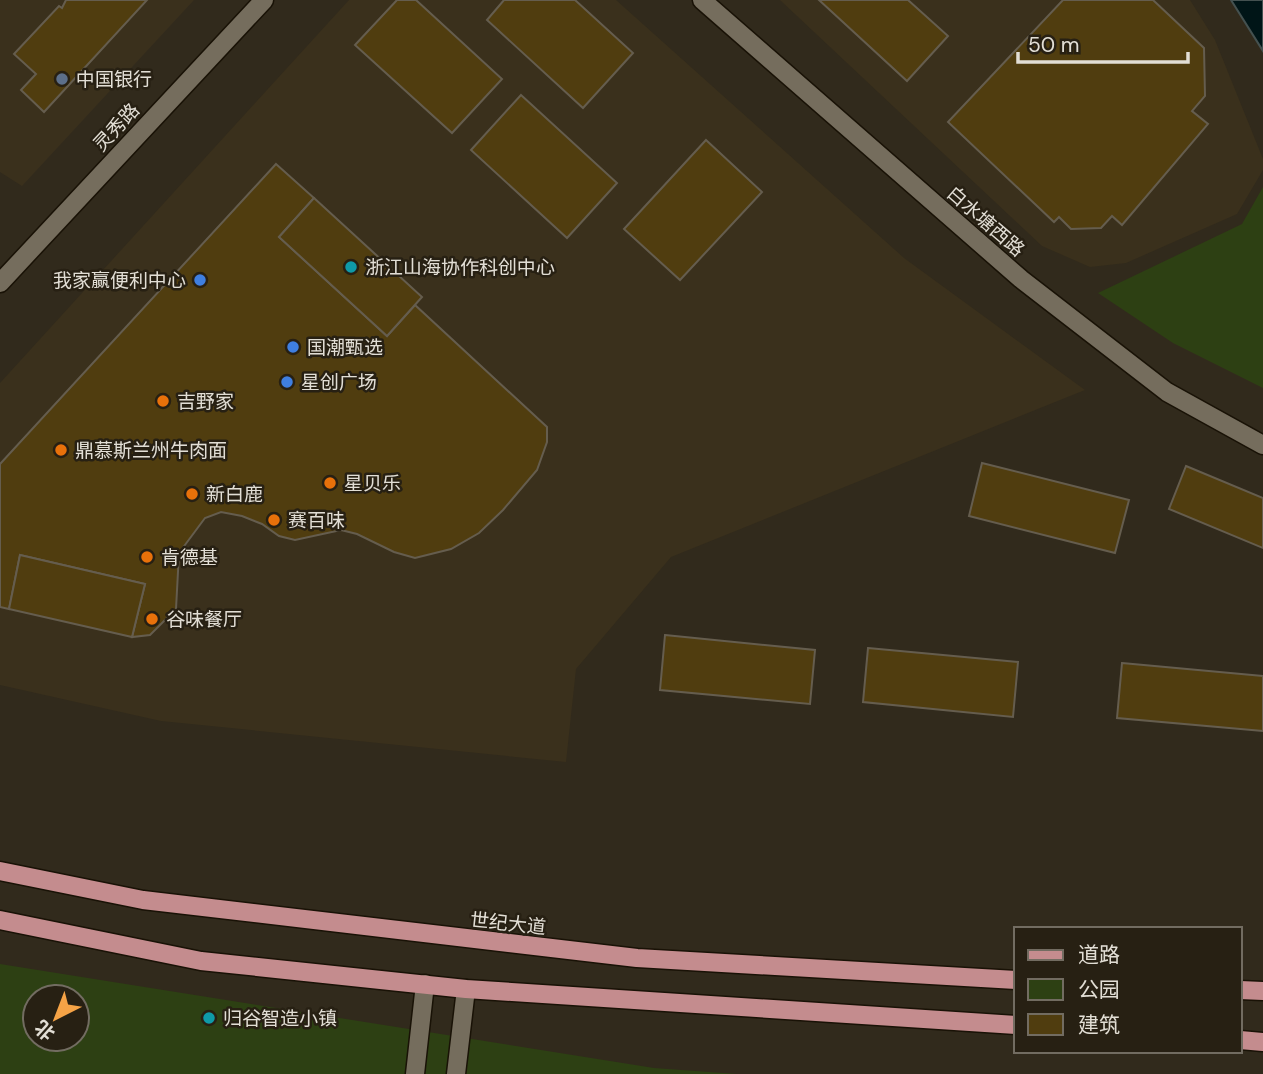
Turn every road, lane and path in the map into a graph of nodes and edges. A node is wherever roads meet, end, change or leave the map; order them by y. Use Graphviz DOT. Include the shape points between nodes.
graph roads {
  1 [pos="264,0"];
  2 [pos="702,0"];
  3 [pos="0,283"];
  4 [pos="1263,445"];
  5 [pos="0,871"];
  6 [pos="0,920"];
  7 [pos="1014,980"];
  8 [pos="425,984"];
  9 [pos="466,989"];
  10 [pos="1242,989"];
  11 [pos="1263,990"];
  12 [pos="1014,1025"];
  13 [pos="1242,1040"];
  14 [pos="1263,1042"];
  15 [pos="415,1074"];
  16 [pos="456,1074"];
  1 -- 3 [label="street, 灵秀路"];
  2 -- 4 [label="street, 白水塘西路" via="1021,279 1167,392"];
  5 -- 7 [label="main road, 世纪大道" via="143,900 637,958"];
  6 -- 8 [label="main road" via="201,961"];
  8 -- 9 [label="main road"];
  8 -- 15 [label="street"];
  9 -- 12 [label="main road"];
  9 -- 16 [label="street"];
  10 -- 11 [label="main road"];
  13 -- 14 [label="main road"];
}
